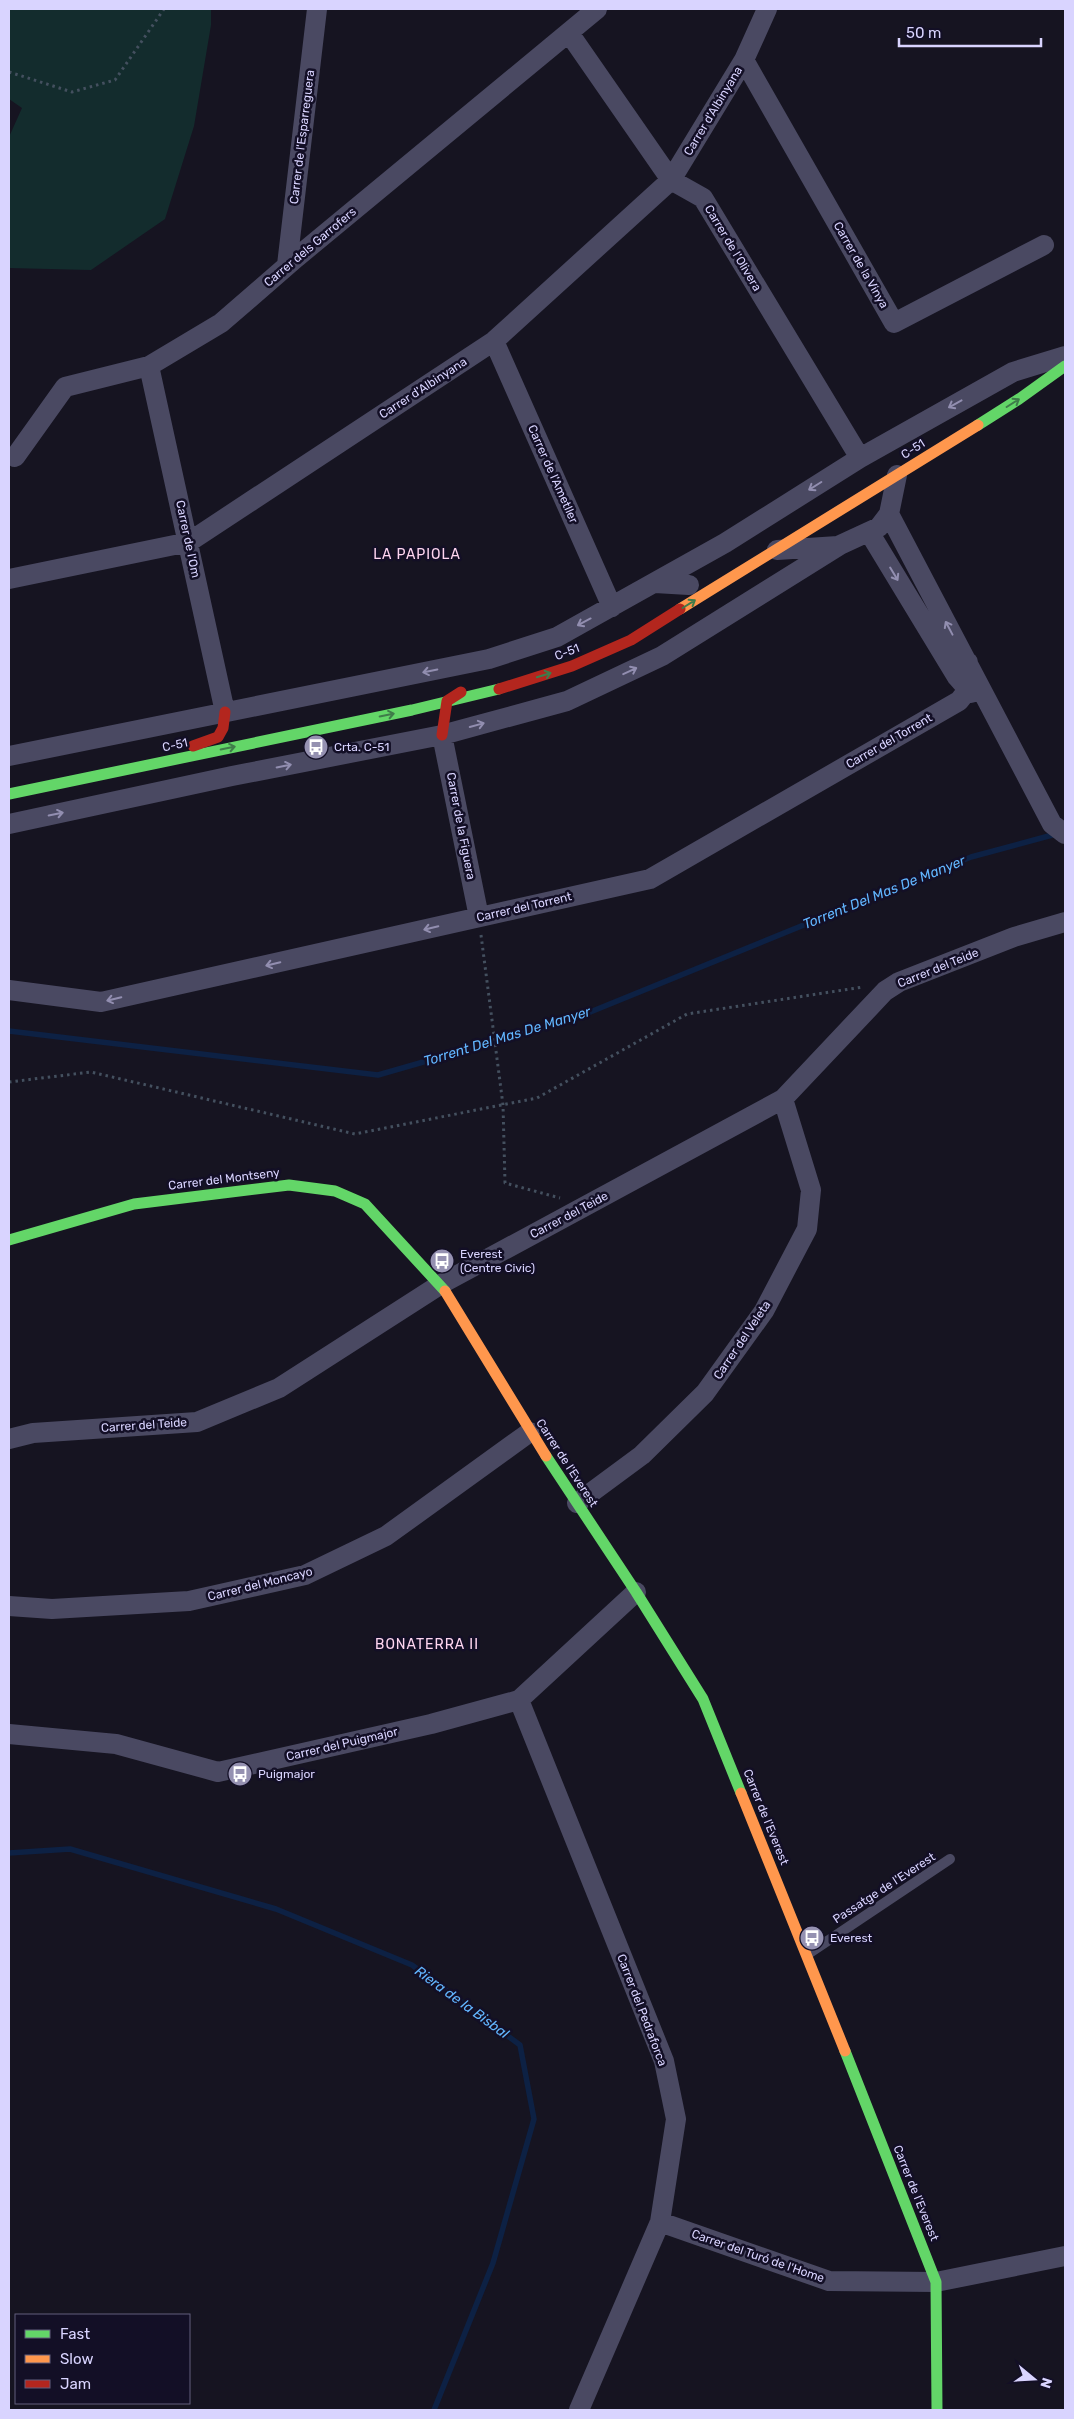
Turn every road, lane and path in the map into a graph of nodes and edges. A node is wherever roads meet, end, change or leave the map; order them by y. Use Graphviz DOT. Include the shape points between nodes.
graph roads {
  1 [pos="164,9"];
  2 [pos="317,9"];
  3 [pos="597,9"];
  4 [pos="767,9"];
  5 [pos="569,33"];
  6 [pos="744,60"];
  7 [pos="9,72"];
  8 [pos="671,180"];
  9 [pos="1044,245"];
  10 [pos="287,265"];
  11 [pos="494,341"];
  12 [pos="1065,356"];
  13 [pos="1065,360"];
  14 [pos="150,366"];
  15 [pos="1065,366"];
  16 [pos="1018,383"];
  17 [pos="15,457"];
  18 [pos="860,458"];
  19 [pos="897,475"];
  20 [pos="861,498"];
  21 [pos="889,514"];
  22 [pos="869,532"];
  23 [pos="189,542"];
  24 [pos="773,545"];
  25 [pos="840,545"];
  26 [pos="9,579"];
  27 [pos="655,583"];
  28 [pos="688,586"];
  29 [pos="612,607"];
  30 [pos="590,646"];
  31 [pos="968,662"];
  32 [pos="963,696"];
  33 [pos="447,701"];
  34 [pos="988,702"];
  35 [pos="228,724"];
  36 [pos="442,735"];
  37 [pos="182,740"];
  38 [pos="9,756"];
  39 [pos="60,783"];
  40 [pos="9,794"];
  41 [pos="9,824"];
  42 [pos="1059,829"];
  43 [pos="479,917"];
  44 [pos="1065,922"];
  45 [pos="899,982"];
  46 [pos="9,990"];
  47 [pos="9,1082"];
  48 [pos="783,1099"];
  49 [pos="503,1105"];
  50 [pos="587,1205"];
  51 [pos="9,1240"];
  52 [pos="441,1284"];
  53 [pos="530,1432"];
  54 [pos="9,1439"];
  55 [pos="577,1503"];
  56 [pos="636,1592"];
  57 [pos="9,1606"];
  58 [pos="519,1700"];
  59 [pos="9,1734"];
  60 [pos="950,1860"];
  61 [pos="807,1954"];
  62 [pos="660,2222"];
  63 [pos="1065,2256"];
  64 [pos="936,2282"];
  65 [pos="583,2409"];
  66 [pos="937,2410"];
  1 -- 7 [label="path" via="115,80 72,92"];
  2 -- 10 [label="street, Carrer de l'Esparreguera"];
  3 -- 5 [label="street, Carrer dels Garrofers"];
  4 -- 6 [label="street, Carrer d'Albinyana"];
  5 -- 8 [label="street, Carrer de l'Olivera"];
  5 -- 10 [label="street, Carrer dels Garrofers"];
  6 -- 8 [label="street, Carrer d'Albinyana"];
  6 -- 9 [label="street, Carrer de la Vinya" via="894,323"];
  8 -- 11 [label="street, Carrer d'Albinyana"];
  8 -- 18 [label="street, Carrer de l'Olivera" via="703,198"];
  10 -- 14 [label="street, Carrer dels Garrofers" via="221,323"];
  11 -- 23 [label="street, Carrer d'Albinyana"];
  11 -- 29 [label="street, Carrer de l'Ametller"];
  12 -- 18 [label="street, one-way" via="1013,372"];
  13 -- 16 [label="street"];
  14 -- 17 [label="street, Carrer dels Garrofers" via="65,387"];
  14 -- 23 [label="street, Carrer de l'Om"];
  19 -- 15 [label="street, C-51, one-way" via="1019,399"];
  18 -- 27 [label="street, one-way"];
  19 -- 20 [label="street, C-51"];
  19 -- 21 [label="street"];
  20 -- 21 [label="street"];
  20 -- 24 [label="street, C-51" via="848,496 777,539"];
  21 -- 22 [label="street" via="879,527"];
  31 -- 21 [label="street, one-way"];
  22 -- 25 [label="street"];
  22 -- 32 [label="street, one-way" via="956,677"];
  23 -- 26 [label="street, Carrer d'Albinyana"];
  23 -- 35 [label="street, Carrer de l'Om"];
  24 -- 25 [label="street"];
  33 -- 24 [label="street, C-51, one-way" via="572,666 631,640"];
  36 -- 25 [label="street, one-way" via="567,701 653,660"];
  27 -- 28 [label="street"];
  27 -- 29 [label="street"];
  29 -- 35 [label="street, one-way" via="557,637 488,659"];
  30 -- 33 [label="street" via="582,653 470,687"];
  31 -- 32 [label="street"];
  31 -- 34 [label="street"];
  32 -- 34 [label="street"];
  32 -- 43 [label="street, Carrer del Torrent" via="650,879"];
  33 -- 36 [label="street"];
  39 -- 33 [label="street, C-51, one-way"];
  34 -- 42 [label="street"];
  35 -- 37 [label="street, C-51"];
  35 -- 38 [label="street"];
  35 -- 39 [label="street" via="212,742 87,769"];
  41 -- 36 [label="street, one-way"];
  36 -- 43 [label="street, Carrer de la Figuera"];
  39 -- 40 [label="street, C-51"];
  43 -- 46 [label="street, Carrer del Torrent, one-way" via="101,1002"];
  43 -- 49 [label="path"];
  44 -- 45 [label="street, Carrer del Teide"];
  45 -- 48 [label="street, Carrer del Teide" via="885,991"];
  45 -- 49 [label="path" via="687,1014 537,1098"];
  47 -- 49 [label="path" via="90,1072 354,1134"];
  48 -- 50 [label="street, Carrer del Teide"];
  48 -- 55 [label="street, Carrer del Veleta" via="811,1190 808,1229 764,1311 705,1394 642,1455"];
  49 -- 50 [label="path" via="504,1183"];
  50 -- 52 [label="street, Carrer del Teide"];
  51 -- 52 [label="street, Carrer del Montseny" via="134,1204 289,1185 335,1191 365,1204"];
  52 -- 53 [label="street, Carrer de l'Everest"];
  52 -- 54 [label="street, Carrer del Teide" via="279,1388 197,1422 33,1433"];
  53 -- 55 [label="street, Carrer de l'Everest"];
  53 -- 57 [label="street, Carrer del Moncayo" via="386,1536 305,1575 189,1601 52,1609"];
  55 -- 56 [label="street, Carrer de l'Everest"];
  56 -- 58 [label="street, Carrer del Puigmajor"];
  56 -- 61 [label="street, Carrer de l'Everest" via="703,1699"];
  58 -- 59 [label="street, Carrer del Puigmajor" via="431,1724 218,1772 116,1744"];
  58 -- 62 [label="street, Carrer del Pedraforca" via="664,2061 676,2119"];
  60 -- 61 [label="lane, Passatge de l'Everest"];
  61 -- 64 [label="street, Carrer de l'Everest"];
  62 -- 64 [label="street, Carrer del Turó de l'Home" via="829,2281"];
  62 -- 65 [label="street, Carrer del Pedraforca"];
  63 -- 64 [label="street, Carrer del Turó de l'Home"];
  64 -- 66 [label="street, Carrer de l'Everest"];
}
